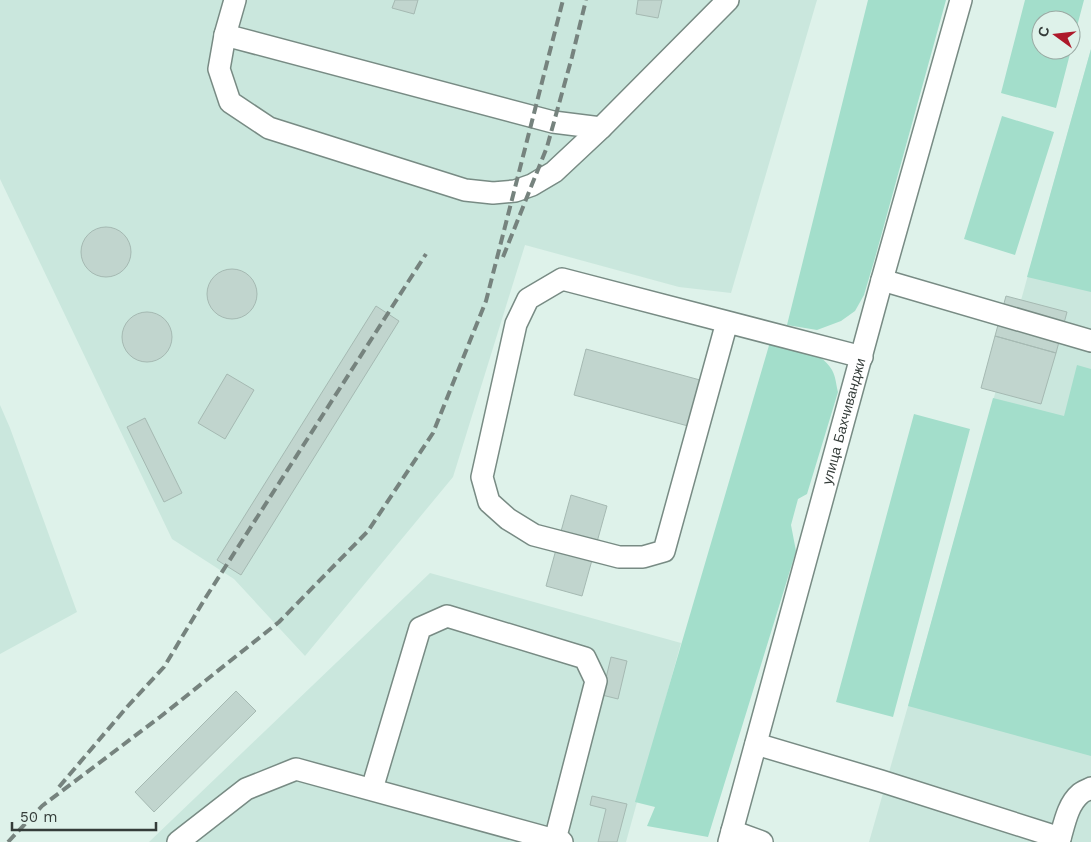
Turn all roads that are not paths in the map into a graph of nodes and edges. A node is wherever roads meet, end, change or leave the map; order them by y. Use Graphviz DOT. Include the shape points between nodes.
graph roads {
  1 [pos="235,0"];
  2 [pos="728,0"];
  3 [pos="961,0"];
  4 [pos="225,36"];
  5 [pos="601,128"];
  6 [pos="882,280"];
  7 [pos="727,322"];
  8 [pos="1091,341"];
  9 [pos="862,357"];
  10 [pos="756,744"];
  11 [pos="1091,788"];
  12 [pos="372,790"];
  13 [pos="731,836"];
  14 [pos="1060,840"];
  15 [pos="558,841"];
  16 [pos="178,842"];
  17 [pos="762,842"];
  1 -- 4 [label="street"];
  2 -- 5 [label="street"];
  3 -- 6 [label="street, улица Бахчиванджи"];
  4 -- 5 [label="street" via="554,122"];
  4 -- 5 [label="street" via="219,69 230,102 269,128 465,190 493,194 532,186 554,172"];
  6 -- 8 [label="street"];
  6 -- 9 [label="street, улица Бахчиванджи"];
  7 -- 7 [label="street" via="562,280 528,299 516,324 482,478 489,502 508,519 534,534 619,557 642,557 664,551"];
  7 -- 9 [label="street"];
  9 -- 10 [label="street, улица Бахчиванджи"];
  10 -- 13 [label="street, улица Бахчиванджи"];
  10 -- 14 [label="street" via="882,781"];
  11 -- 14 [label="street" via="1072,804"];
  12 -- 15 [label="street"];
  12 -- 15 [label="street" via="420,628 446,616 585,658 596,681"];
  12 -- 16 [label="street" via="296,769 246,789"];
  13 -- 17 [label="street"];
}
